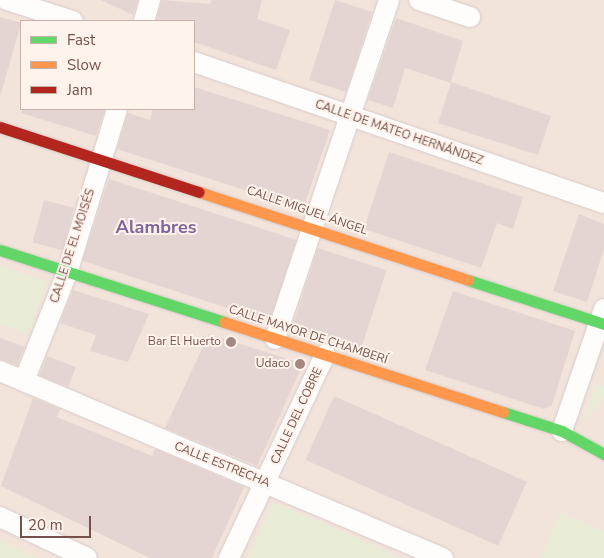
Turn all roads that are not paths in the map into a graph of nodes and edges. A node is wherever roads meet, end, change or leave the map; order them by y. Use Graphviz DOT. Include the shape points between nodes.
graph roads {
  1 [pos="7,0"];
  2 [pos="150,0"];
  3 [pos="389,0"];
  4 [pos="419,0"];
  5 [pos="470,17"];
  6 [pos="70,20"];
  7 [pos="144,20"];
  8 [pos="195,62"];
  9 [pos="117,110"];
  10 [pos="350,116"];
  11 [pos="0,127"];
  12 [pos="101,159"];
  13 [pos="604,203"];
  14 [pos="312,227"];
  15 [pos="0,250"];
  16 [pos="67,273"];
  17 [pos="603,319"];
  18 [pos="274,339"];
  19 [pos="325,355"];
  20 [pos="0,371"];
  21 [pos="24,381"];
  22 [pos="562,432"];
  23 [pos="604,454"];
  24 [pos="265,483"];
  25 [pos="0,518"];
  26 [pos="87,558"];
  27 [pos="229,558"];
  28 [pos="443,558"];
  1 -- 6 [label="street"];
  2 -- 7 [label="street"];
  3 -- 10 [label="street"];
  4 -- 5 [label="street"];
  8 -- 10 [label="street, CALLE DE MATEO HERNÁNDEZ"];
  9 -- 12 [label="street, CALLE DE EL MOISÉS"];
  10 -- 13 [label="street, CALLE DE MATEO HERNÁNDEZ"];
  10 -- 14 [label="street"];
  11 -- 12 [label="street, CALLE MIGUEL ÁNGEL"];
  12 -- 14 [label="street, CALLE MIGUEL ÁNGEL"];
  12 -- 16 [label="street, CALLE DE EL MOISÉS"];
  14 -- 17 [label="street, CALLE MIGUEL ÁNGEL"];
  14 -- 18 [label="street"];
  15 -- 16 [label="street, CALLE MAYOR DE CHAMBERÍ"];
  16 -- 18 [label="street, CALLE MAYOR DE CHAMBERÍ"];
  16 -- 21 [label="street, CALLE DE EL MOISÉS"];
  17 -- 22 [label="street"];
  18 -- 19 [label="street, CALLE MAYOR DE CHAMBERÍ"];
  19 -- 22 [label="street, CALLE MAYOR DE CHAMBERÍ"];
  19 -- 24 [label="street, CALLE DEL COBRE"];
  20 -- 21 [label="street, CALLE ESTRECHA"];
  21 -- 24 [label="street, CALLE ESTRECHA"];
  22 -- 23 [label="street, CALLE MAYOR DE CHAMBERÍ"];
  24 -- 27 [label="street, CALLE DEL COBRE"];
  24 -- 28 [label="street, CALLE ESTRECHA"];
  25 -- 26 [label="street"];
}
